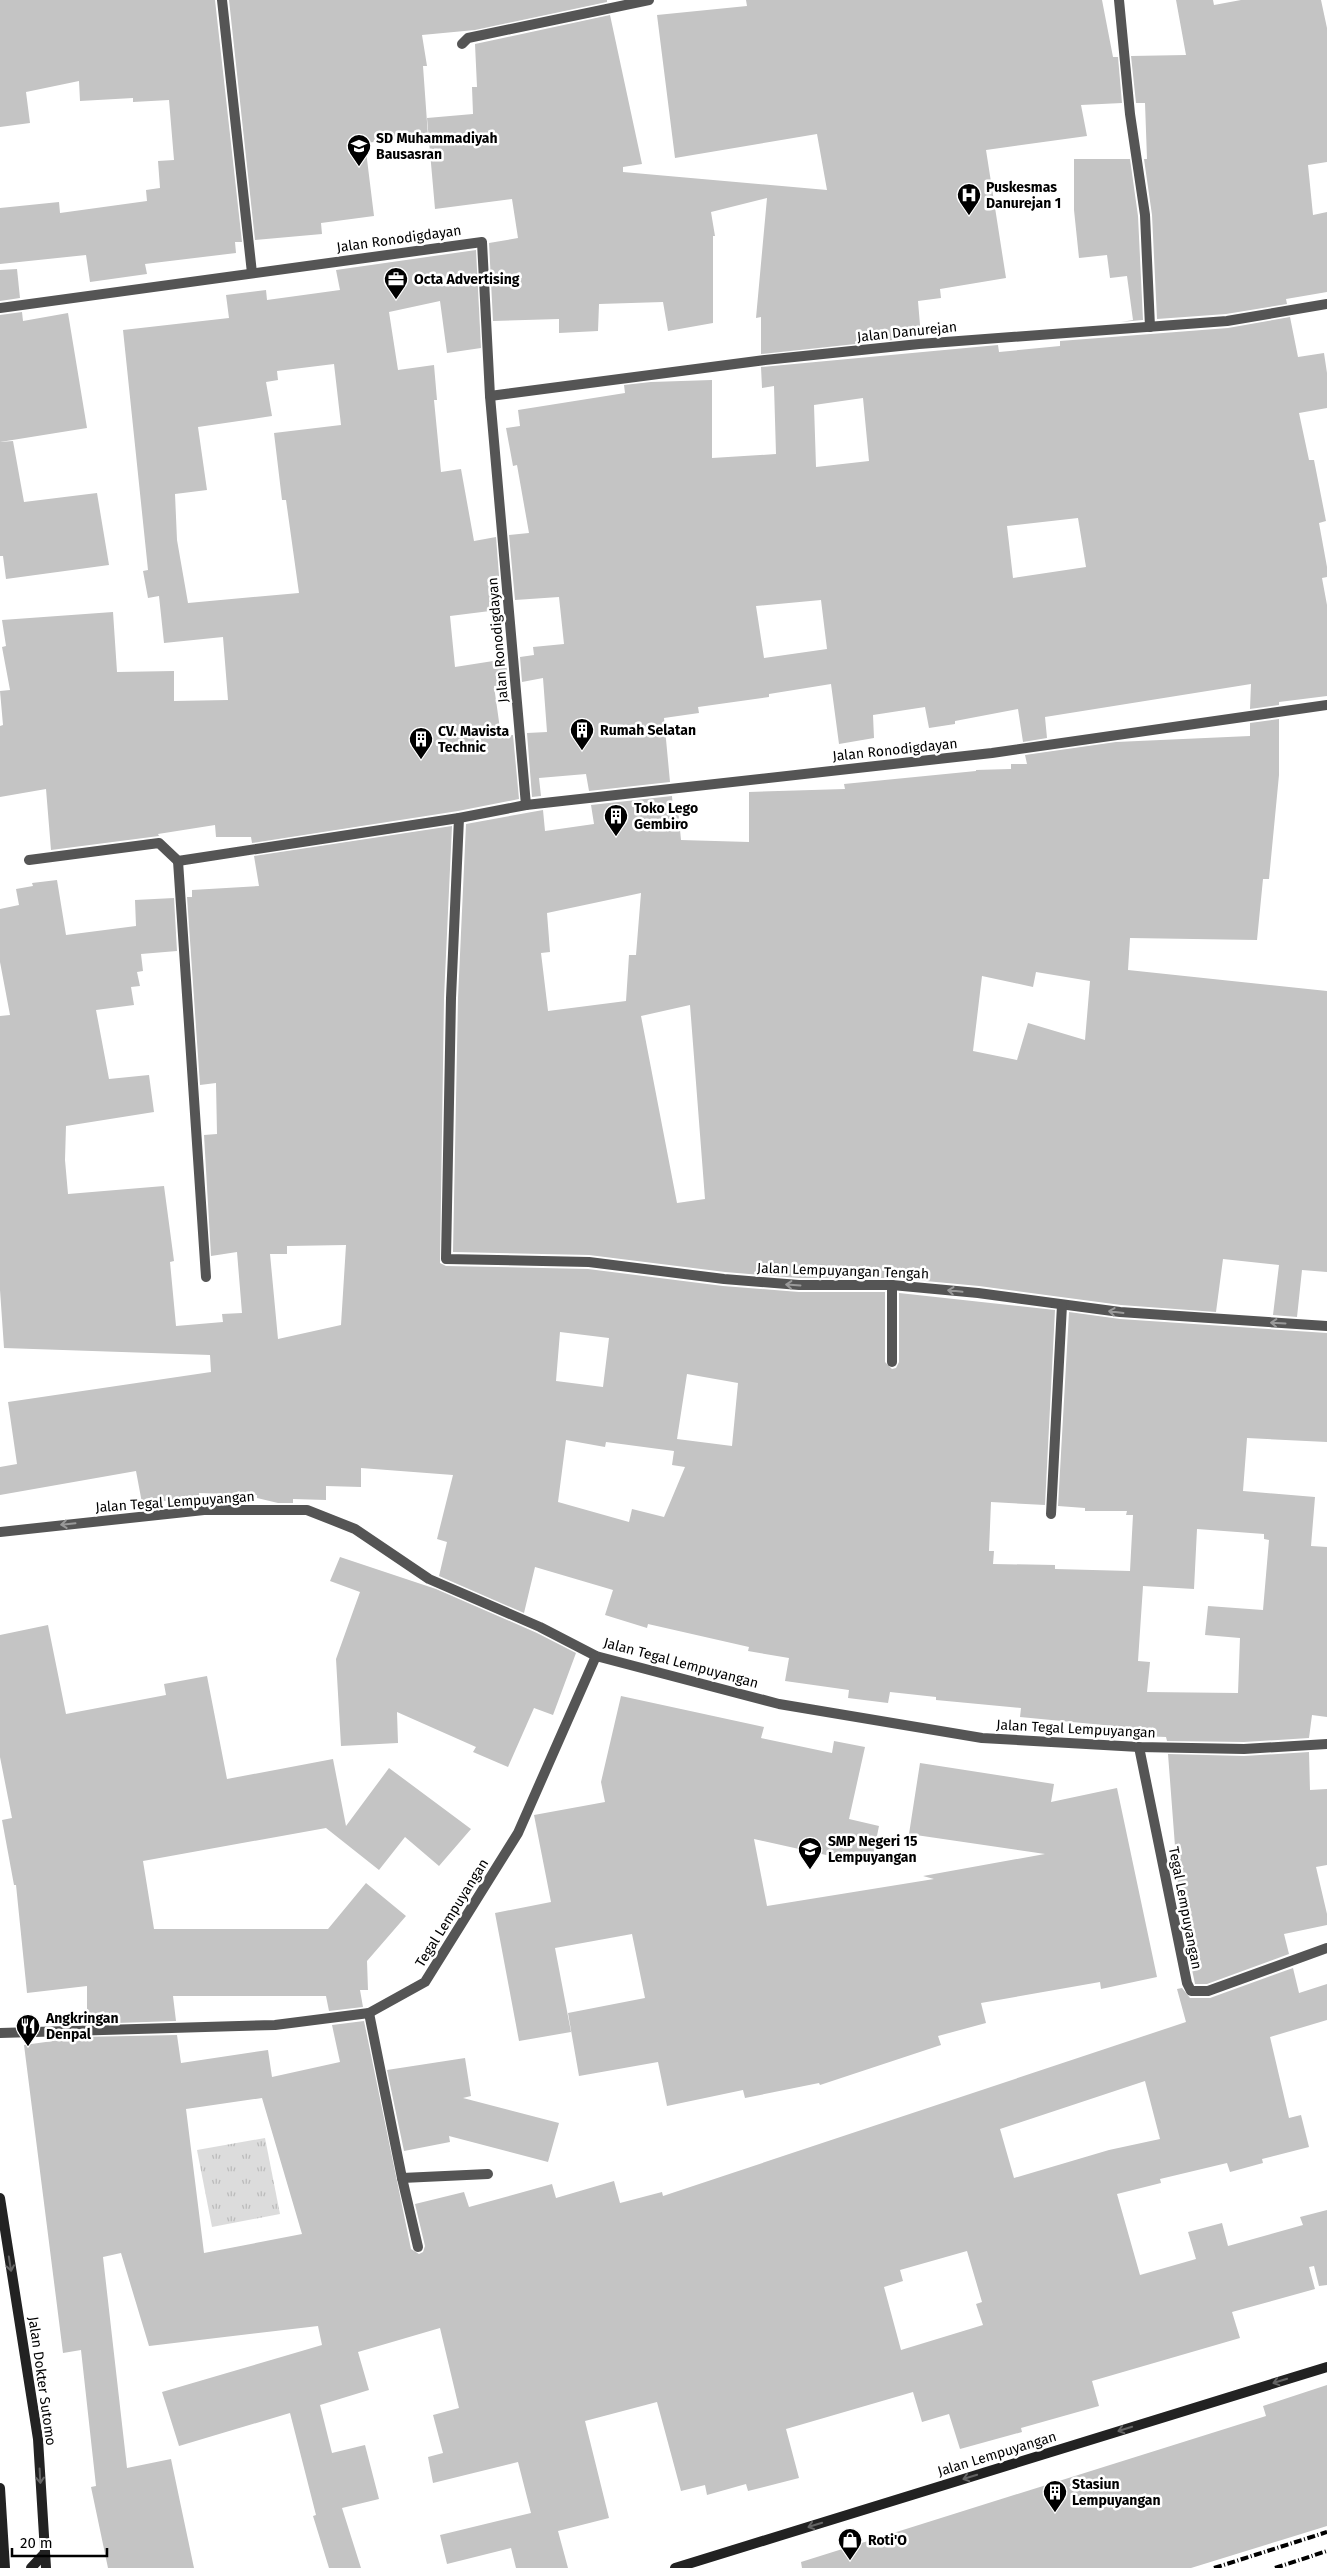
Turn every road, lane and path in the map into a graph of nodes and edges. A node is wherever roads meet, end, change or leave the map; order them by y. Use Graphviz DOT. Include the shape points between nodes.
graph roads {
  1 [pos="222,0"];
  2 [pos="649,0"];
  3 [pos="1119,0"];
  4 [pos="462,44"];
  5 [pos="252,273"];
  6 [pos="1327,304"];
  7 [pos="0,308"];
  8 [pos="1150,327"];
  9 [pos="490,396"];
  10 [pos="1327,706"];
  11 [pos="526,805"];
  12 [pos="459,818"];
  13 [pos="29,860"];
  14 [pos="178,861"];
  15 [pos="206,1277"];
  16 [pos="892,1285"];
  17 [pos="1062,1304"];
  18 [pos="1327,1326"];
  19 [pos="892,1362"];
  20 [pos="1051,1514"];
  21 [pos="0,1532"];
  22 [pos="596,1656"];
  23 [pos="1327,1744"];
  24 [pos="1139,1747"];
  25 [pos="1327,1948"];
  26 [pos="369,2014"];
  27 [pos="0,2033"];
  28 [pos="488,2174"];
  29 [pos="402,2178"];
  30 [pos="0,2198"];
  31 [pos="418,2247"];
  32 [pos="1327,2367"];
  33 [pos="0,2488"];
  34 [pos="45,2553"];
  35 [pos="5,2568"];
  36 [pos="31,2568"];
  37 [pos="46,2568"];
  38 [pos="675,2568"];
  1 -- 5 [label="street"];
  2 -- 4 [label="street" via="468,38"];
  3 -- 8 [label="street" via="1130,114 1145,215"];
  5 -- 7 [label="street, Jalan Ronodigdayan"];
  5 -- 9 [label="street, Jalan Ronodigdayan" via="482,242"];
  6 -- 8 [label="street, Jalan Danurejan" via="1227,321"];
  8 -- 9 [label="street, Jalan Danurejan" via="1026,334 813,355"];
  9 -- 11 [label="street, Jalan Ronodigdayan"];
  10 -- 11 [label="street, Jalan Ronodigdayan" via="992,753"];
  11 -- 12 [label="street"];
  12 -- 14 [label="street"];
  16 -- 12 [label="street, Jalan Lempuyangan Tengah, one-way" via="799,1285 589,1262 446,1259 451,998"];
  13 -- 14 [label="street" via="160,843"];
  14 -- 15 [label="street"];
  17 -- 16 [label="street, Jalan Lempuyangan Tengah, one-way"];
  16 -- 19 [label="street"];
  18 -- 17 [label="street, Jalan Lempuyangan Tengah, one-way" via="1120,1312"];
  17 -- 20 [label="street"];
  22 -- 21 [label="street, Jalan Tegal Lempuyangan, one-way" via="540,1627 429,1579 355,1529 307,1510 204,1510"];
  22 -- 24 [label="street, Jalan Tegal Lempuyangan" via="779,1704 982,1738"];
  22 -- 26 [label="street, Tegal Lempuyangan" via="518,1833 426,1982"];
  23 -- 24 [label="street, Jalan Tegal Lempuyangan" via="1244,1749"];
  24 -- 25 [label="street, Tegal Lempuyangan" via="1186,1983 1192,1991 1208,1991"];
  26 -- 27 [label="street, Tegal Lempuyangan" via="275,2025"];
  26 -- 29 [label="street"];
  28 -- 29 [label="street"];
  29 -- 31 [label="street"];
  30 -- 34 [label="street, Jalan Dokter Sutomo, one-way" via="38,2439"];
  32 -- 38 [label="street, Jalan Lempuyangan, one-way"];
  33 -- 35 [label="street"];
  34 -- 36 [label="street"];
  34 -- 37 [label="street, Jalan Dokter Sutomo"];
}
